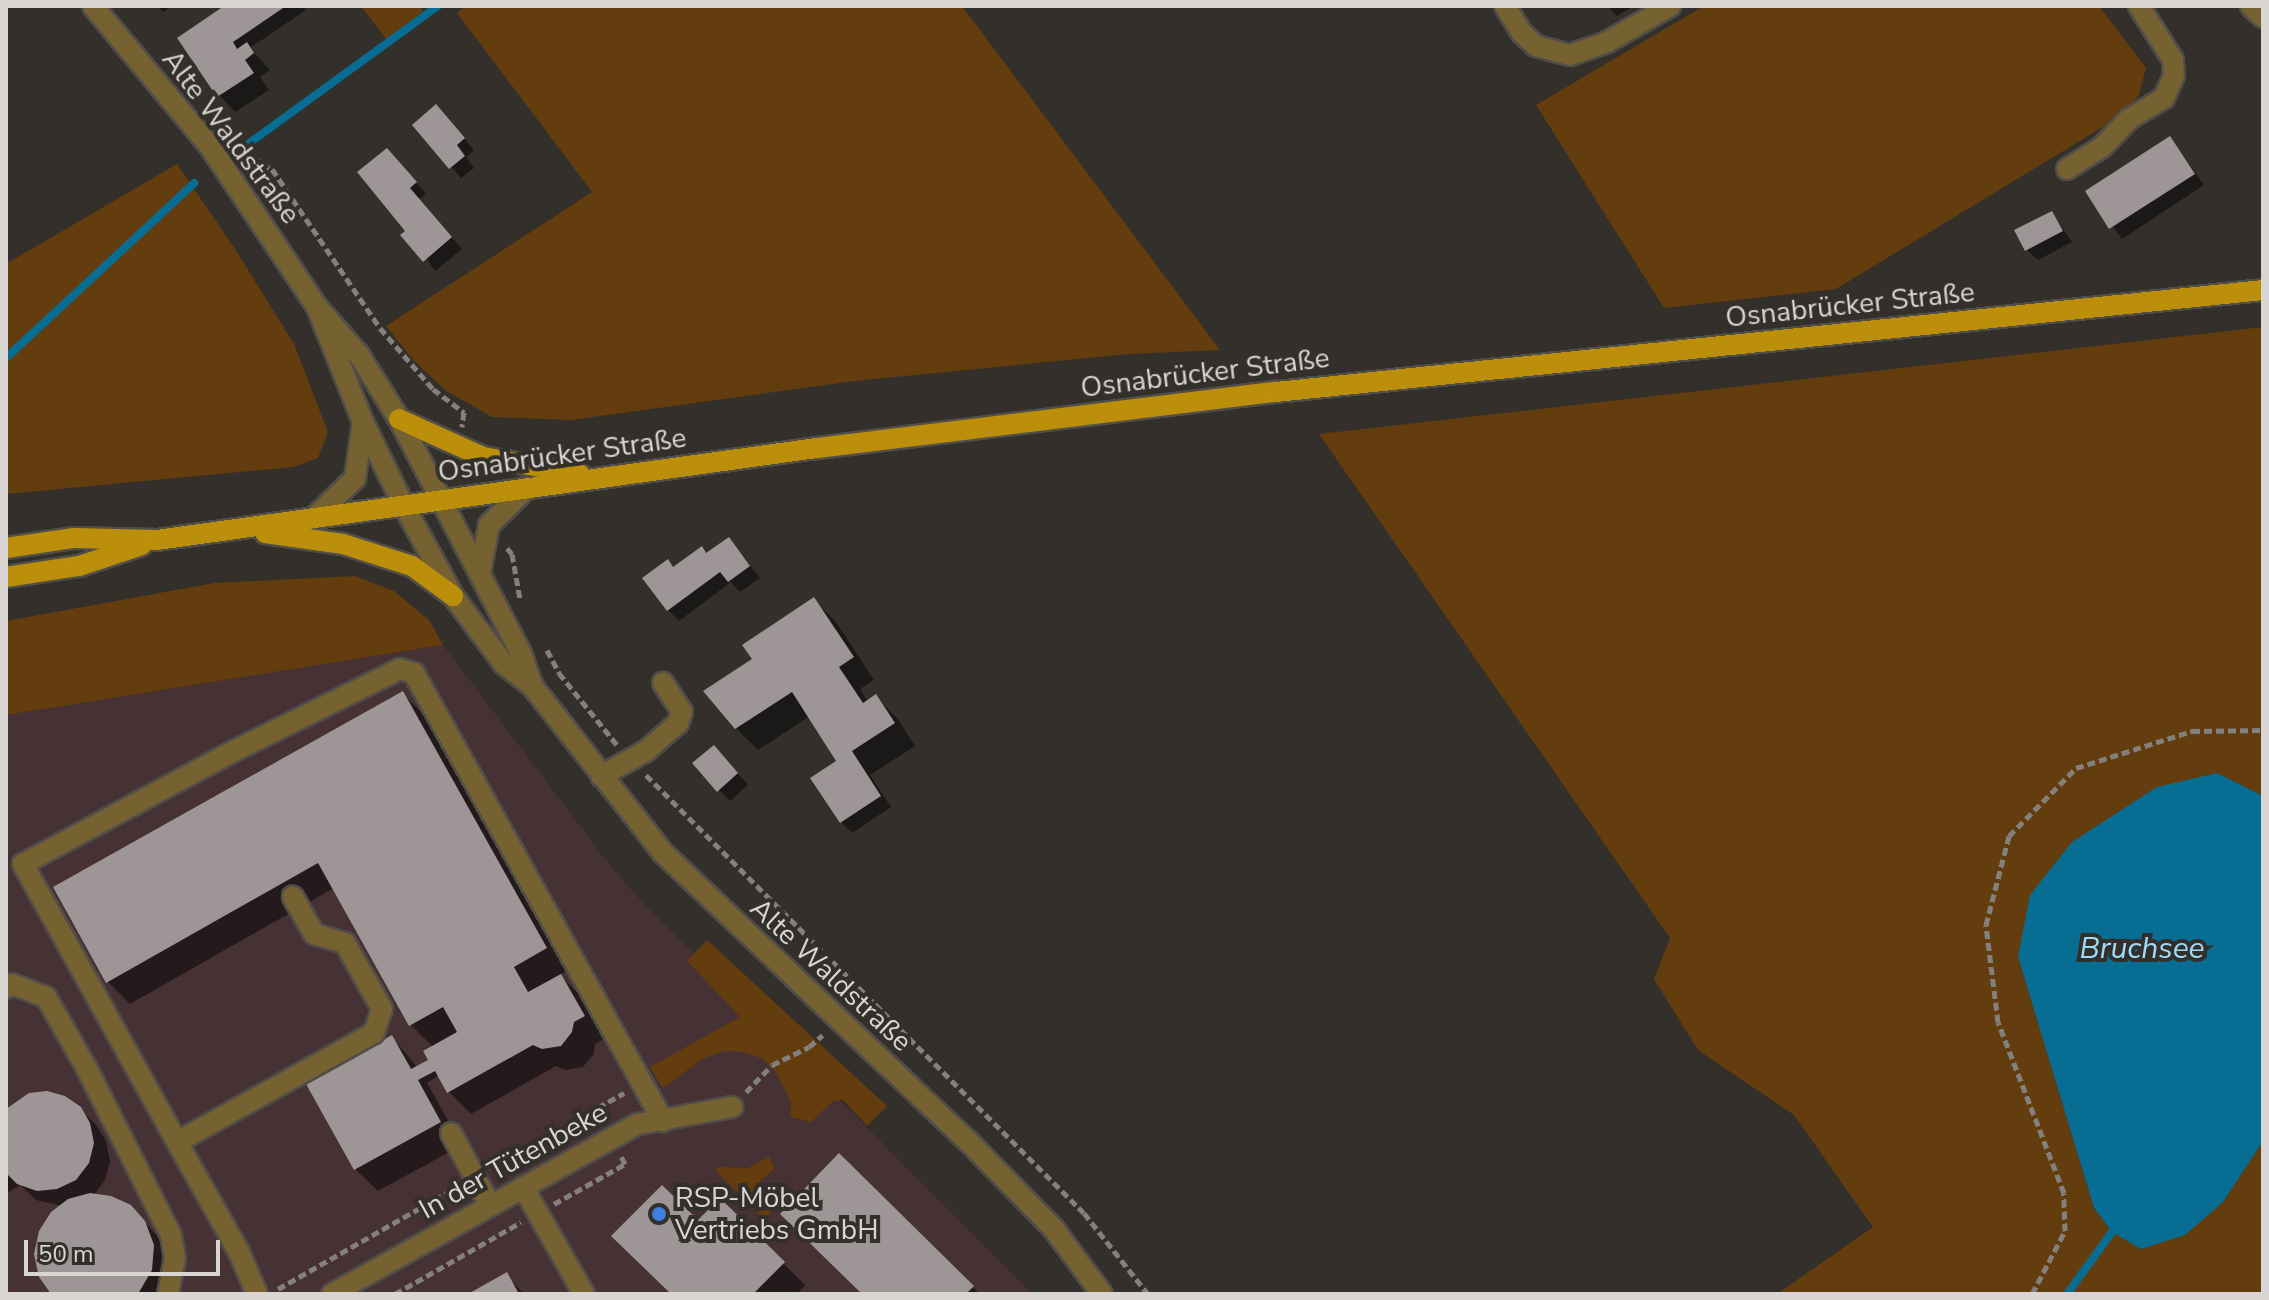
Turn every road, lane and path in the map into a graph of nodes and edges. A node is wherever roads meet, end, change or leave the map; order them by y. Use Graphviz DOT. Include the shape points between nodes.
graph roads {
  1 [pos="93,6"];
  2 [pos="1505,6"];
  3 [pos="1670,6"];
  4 [pos="2139,6"];
  5 [pos="2251,6"];
  6 [pos="2263,17"];
  7 [pos="226,158"];
  8 [pos="2067,169"];
  9 [pos="2263,290"];
  10 [pos="317,307"];
  11 [pos="399,419"];
  12 [pos="363,422"];
  13 [pos="452,445"];
  14 [pos="600,477"];
  15 [pos="528,487"];
  16 [pos="439,500"];
  17 [pos="404,506"];
  18 [pos="313,519"];
  19 [pos="489,525"];
  20 [pos="242,529"];
  21 [pos="157,540"];
  22 [pos="6,548"];
  23 [pos="480,573"];
  24 [pos="6,577"];
  25 [pos="453,596"];
  26 [pos="523,606"];
  27 [pos="544,646"];
  28 [pos="663,683"];
  29 [pos="533,687"];
  30 [pos="2263,730"];
  31 [pos="628,760"];
  32 [pos="601,776"];
  33 [pos="293,897"];
  34 [pos="8,982"];
  35 [pos="839,1021"];
  36 [pos="732,1107"];
  37 [pos="663,1121"];
  38 [pos="451,1133"];
  39 [pos="177,1142"];
  40 [pos="523,1187"];
  41 [pos="490,1205"];
  42 [pos="168,1294"];
  43 [pos="257,1294"];
  44 [pos="332,1294"];
  45 [pos="584,1294"];
  46 [pos="1102,1294"];
  47 [pos="1148,1294"];
  48 [pos="2032,1294"];
  1 -- 7 [label="street, Alte Waldstraße"];
  2 -- 3 [label="street" via="1536,46 1570,55 1597,47"];
  4 -- 8 [label="street" via="2173,60 2174,76 2164,98"];
  5 -- 6 [label="street"];
  7 -- 10 [label="street, Alte Waldstraße"];
  7 -- 13 [label="path" via="272,169 380,328 433,389 464,412"];
  9 -- 14 [label="main road, Osnabrücker Straße" via="1276,392"];
  10 -- 11 [label="street, Alte Waldstraße" via="359,355"];
  10 -- 12 [label="street, Alte Waldstraße"];
  11 -- 13 [label="main road"];
  11 -- 16 [label="street, Alte Waldstraße"];
  12 -- 17 [label="street, Alte Waldstraße"];
  12 -- 18 [label="street, Alte Waldstraße" via="355,478"];
  13 -- 14 [label="main road" via="483,457"];
  14 -- 15 [label="main road, Osnabrücker Straße"];
  15 -- 16 [label="main road, Osnabrücker Straße"];
  15 -- 19 [label="street"];
  16 -- 17 [label="main road, Osnabrücker Straße"];
  16 -- 23 [label="street, Alte Waldstraße"];
  17 -- 18 [label="main road, Osnabrücker Straße"];
  17 -- 25 [label="street, Alte Waldstraße"];
  18 -- 20 [label="main road, Osnabrücker Straße"];
  19 -- 23 [label="street"];
  19 -- 26 [label="path" via="512,554"];
  20 -- 21 [label="main road, Osnabrücker Straße"];
  20 -- 25 [label="main road" via="343,544 412,566"];
  21 -- 22 [label="main road, Osnabrücker Straße" via="74,538"];
  21 -- 24 [label="main road, Osnabrücker Straße" via="79,566"];
  23 -- 29 [label="street, Alte Waldstraße"];
  25 -- 29 [label="street, Alte Waldstraße" via="504,664"];
  27 -- 31 [label="path"];
  28 -- 31 [label="street" via="682,712 678,723"];
  29 -- 32 [label="street, Alte Waldstraße"];
  30 -- 48 [label="path" via="2192,731 2076,768 2009,836 1986,925 1998,1022 2064,1193 2065,1231"];
  31 -- 32 [label="street"];
  31 -- 47 [label="path" via="676,801 1084,1213"];
  32 -- 35 [label="street, Alte Waldstraße" via="663,853"];
  33 -- 39 [label="street" via="314,934 345,943 382,1009 374,1033"];
  34 -- 42 [label="street" via="46,997 159,1209 175,1258"];
  35 -- 36 [label="path" via="809,1047 772,1065"];
  35 -- 46 [label="street, Alte Waldstraße" via="1053,1228"];
  36 -- 37 [label="street, In der Tütenbeke"];
  37 -- 39 [label="street" via="414,673 400,669 23,864"];
  37 -- 40 [label="street, In der Tütenbeke" via="638,1124"];
  38 -- 41 [label="street"];
  39 -- 43 [label="street"];
  40 -- 41 [label="street, In der Tütenbeke"];
  40 -- 45 [label="street"];
  41 -- 44 [label="street, In der Tütenbeke"];
}
